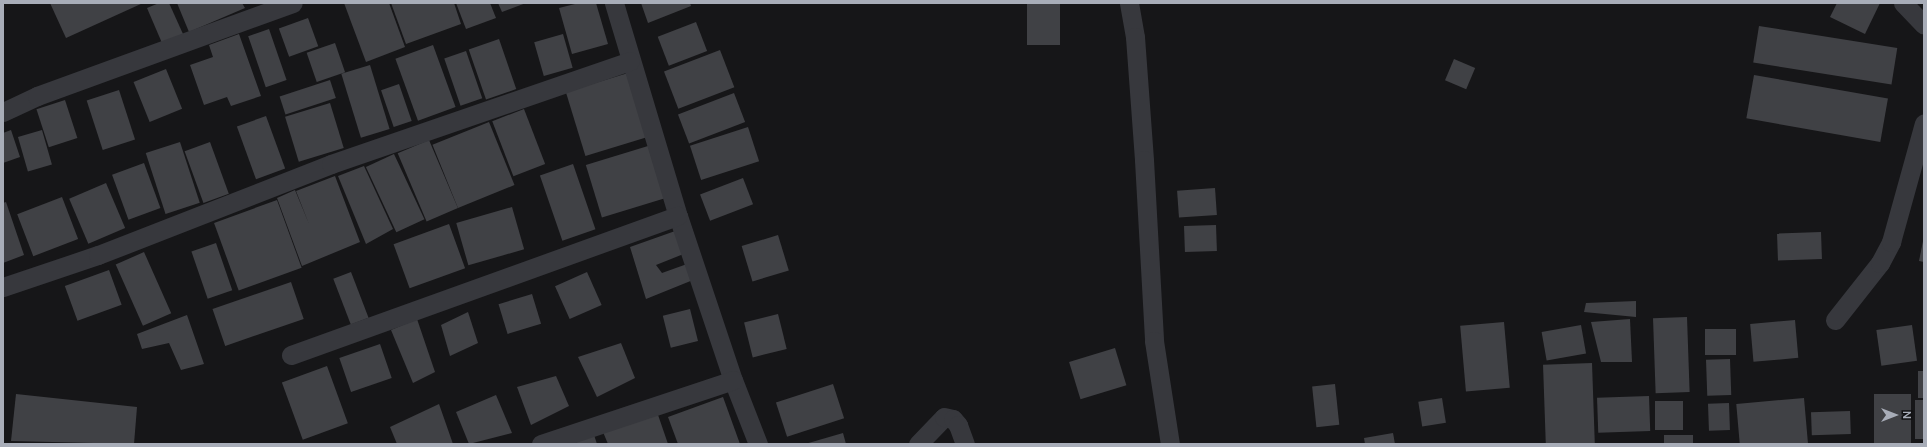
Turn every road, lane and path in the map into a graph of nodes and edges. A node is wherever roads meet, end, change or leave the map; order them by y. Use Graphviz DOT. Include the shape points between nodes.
graph roads {
  1 [pos="293,3"];
  2 [pos="614,3"];
  3 [pos="1129,3"];
  4 [pos="1903,3"];
  5 [pos="1924,25"];
  6 [pos="630,61"];
  7 [pos="3,112"];
  8 [pos="1924,123"];
  9 [pos="678,216"];
  10 [pos="3,287"];
  11 [pos="1835,320"];
  12 [pos="291,355"];
  13 [pos="733,380"];
  14 [pos="541,444"];
  15 [pos="758,444"];
  16 [pos="918,444"];
  17 [pos="965,444"];
  18 [pos="1170,444"];
  1 -- 7 [label="street" via="37,96"];
  2 -- 6 [label="street"];
  3 -- 18 [label="street" via="1135,37 1154,341"];
  4 -- 5 [label="street"];
  6 -- 9 [label="street"];
  6 -- 10 [label="street" via="331,164 98,256"];
  8 -- 11 [label="street" via="1890,242 1880,263"];
  9 -- 12 [label="street"];
  9 -- 13 [label="street"];
  13 -- 14 [label="street"];
  13 -- 15 [label="street"];
  16 -- 17 [label="street" via="944,417 953,419 958,425"];
}
